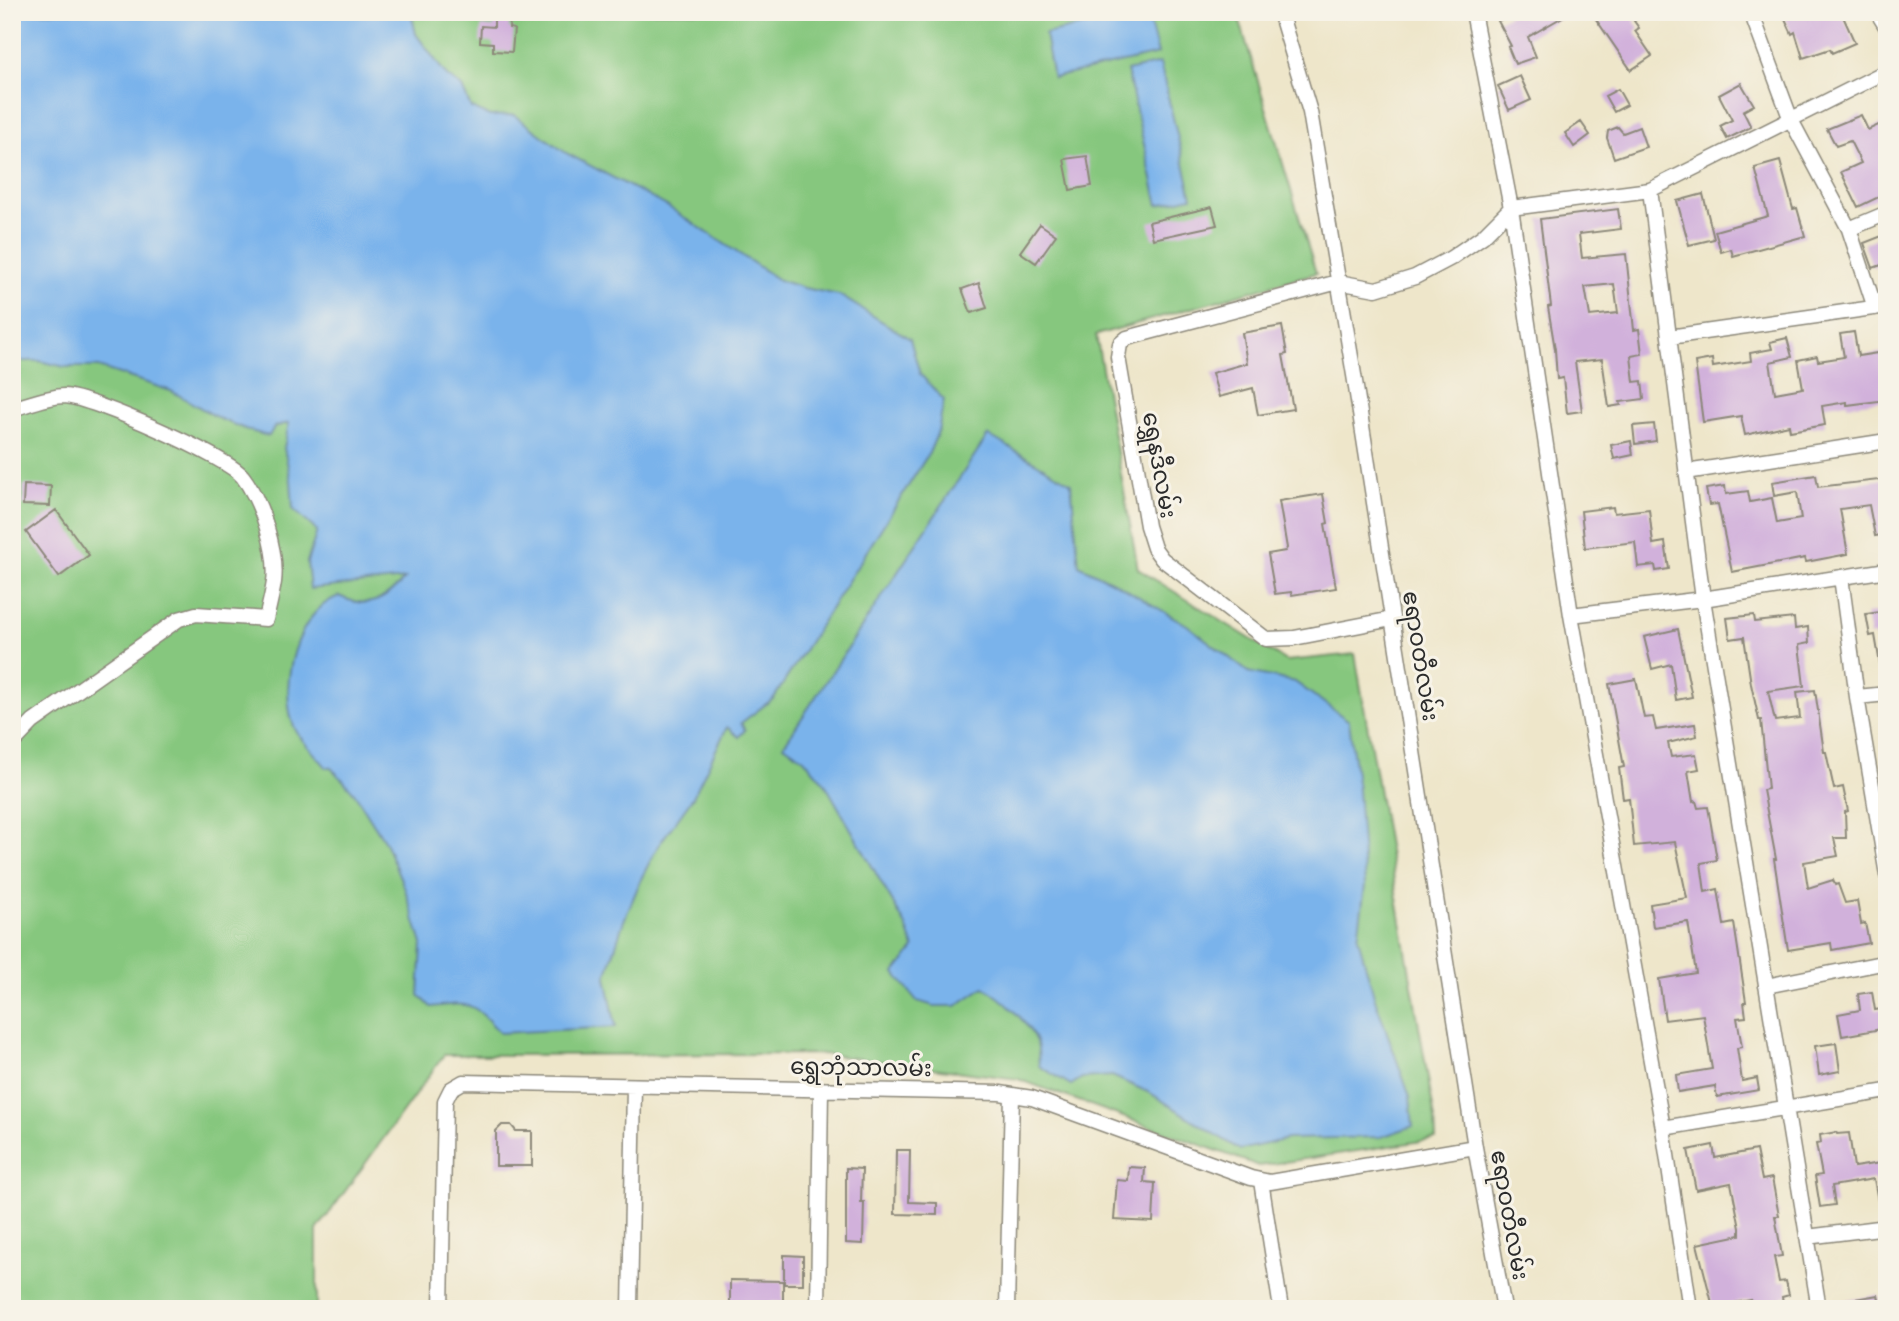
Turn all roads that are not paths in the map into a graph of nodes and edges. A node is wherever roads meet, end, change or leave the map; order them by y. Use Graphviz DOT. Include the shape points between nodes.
graph roads {
  1 [pos="1280,12"];
  2 [pos="1473,12"];
  3 [pos="1751,12"];
  4 [pos="1877,12"];
  5 [pos="1887,28"];
  6 [pos="1887,71"];
  7 [pos="1791,120"];
  8 [pos="1650,190"];
  9 [pos="1511,208"];
  10 [pos="1887,213"];
  11 [pos="1849,229"];
  12 [pos="1338,282"];
  13 [pos="1881,307"];
  14 [pos="1669,337"];
  15 [pos="12,409"];
  16 [pos="1887,441"];
  17 [pos="1686,472"];
  18 [pos="1887,570"];
  19 [pos="1841,577"];
  20 [pos="1703,598"];
  21 [pos="1571,615"];
  22 [pos="1392,619"];
  23 [pos="1887,694"];
  24 [pos="1857,697"];
  25 [pos="12,744"];
  26 [pos="1884,838"];
  27 [pos="1887,875"];
  28 [pos="1887,962"];
  29 [pos="1766,986"];
  30 [pos="634,1086"];
  31 [pos="821,1089"];
  32 [pos="1887,1091"];
  33 [pos="1012,1095"];
  34 [pos="1786,1107"];
  35 [pos="1663,1128"];
  36 [pos="1475,1147"];
  37 [pos="1261,1181"];
  38 [pos="1887,1227"];
  39 [pos="1807,1237"];
  40 [pos="441,1309"];
  41 [pos="630,1309"];
  42 [pos="818,1309"];
  43 [pos="1007,1309"];
  44 [pos="1281,1309"];
  45 [pos="1504,1309"];
  46 [pos="1690,1309"];
  47 [pos="1819,1309"];
  1 -- 12 [label="street, ဧရာဝတီလမ်း" via="1310,112"];
  2 -- 9 [label="street"];
  3 -- 7 [label="street"];
  4 -- 5 [label="street"];
  6 -- 7 [label="street"];
  7 -- 8 [label="street"];
  7 -- 11 [label="street"];
  8 -- 9 [label="street"];
  8 -- 14 [label="street"];
  9 -- 12 [label="street" via="1483,236 1415,277 1376,289"];
  9 -- 21 [label="street"];
  10 -- 11 [label="street"];
  11 -- 13 [label="street"];
  12 -- 22 [label="street, ဧရာဝတီလမ်း"];
  12 -- 22 [label="street, ရွှေနဒီလမ်း" via="1126,338 1118,357 1147,526 1162,559 1266,639"];
  13 -- 14 [label="street"];
  14 -- 17 [label="street"];
  15 -- 25 [label="street" via="64,396 168,432 241,473 255,495 269,534 274,580 266,619 196,614 179,619 33,722"];
  16 -- 17 [label="street"];
  17 -- 20 [label="street"];
  18 -- 19 [label="street"];
  19 -- 20 [label="street"];
  19 -- 24 [label="street"];
  20 -- 21 [label="street"];
  20 -- 29 [label="street"];
  21 -- 35 [label="street"];
  22 -- 36 [label="street, ဧရာဝတီလမ်း"];
  23 -- 24 [label="street"];
  24 -- 26 [label="street"];
  26 -- 27 [label="street"];
  28 -- 29 [label="street"];
  29 -- 34 [label="street"];
  30 -- 31 [label="street, ရွှေဘုံသာလမ်း"];
  30 -- 40 [label="street, ရွှေဘုံသာလမ်း" via="463,1082 451,1089 445,1101"];
  30 -- 41 [label="street"];
  31 -- 33 [label="street, ရွှေဘုံသာလမ်း"];
  31 -- 42 [label="street"];
  32 -- 34 [label="street"];
  33 -- 37 [label="street, ရွှေဘုံသာလမ်း" via="1032,1098"];
  33 -- 43 [label="street"];
  34 -- 35 [label="street"];
  34 -- 39 [label="street"];
  35 -- 46 [label="street"];
  36 -- 37 [label="street, ရွှေဘုံသာလမ်း" via="1281,1182"];
  36 -- 45 [label="street, ဧရာဝတီလမ်း"];
  37 -- 44 [label="street"];
  38 -- 39 [label="street"];
  39 -- 47 [label="street"];
}
